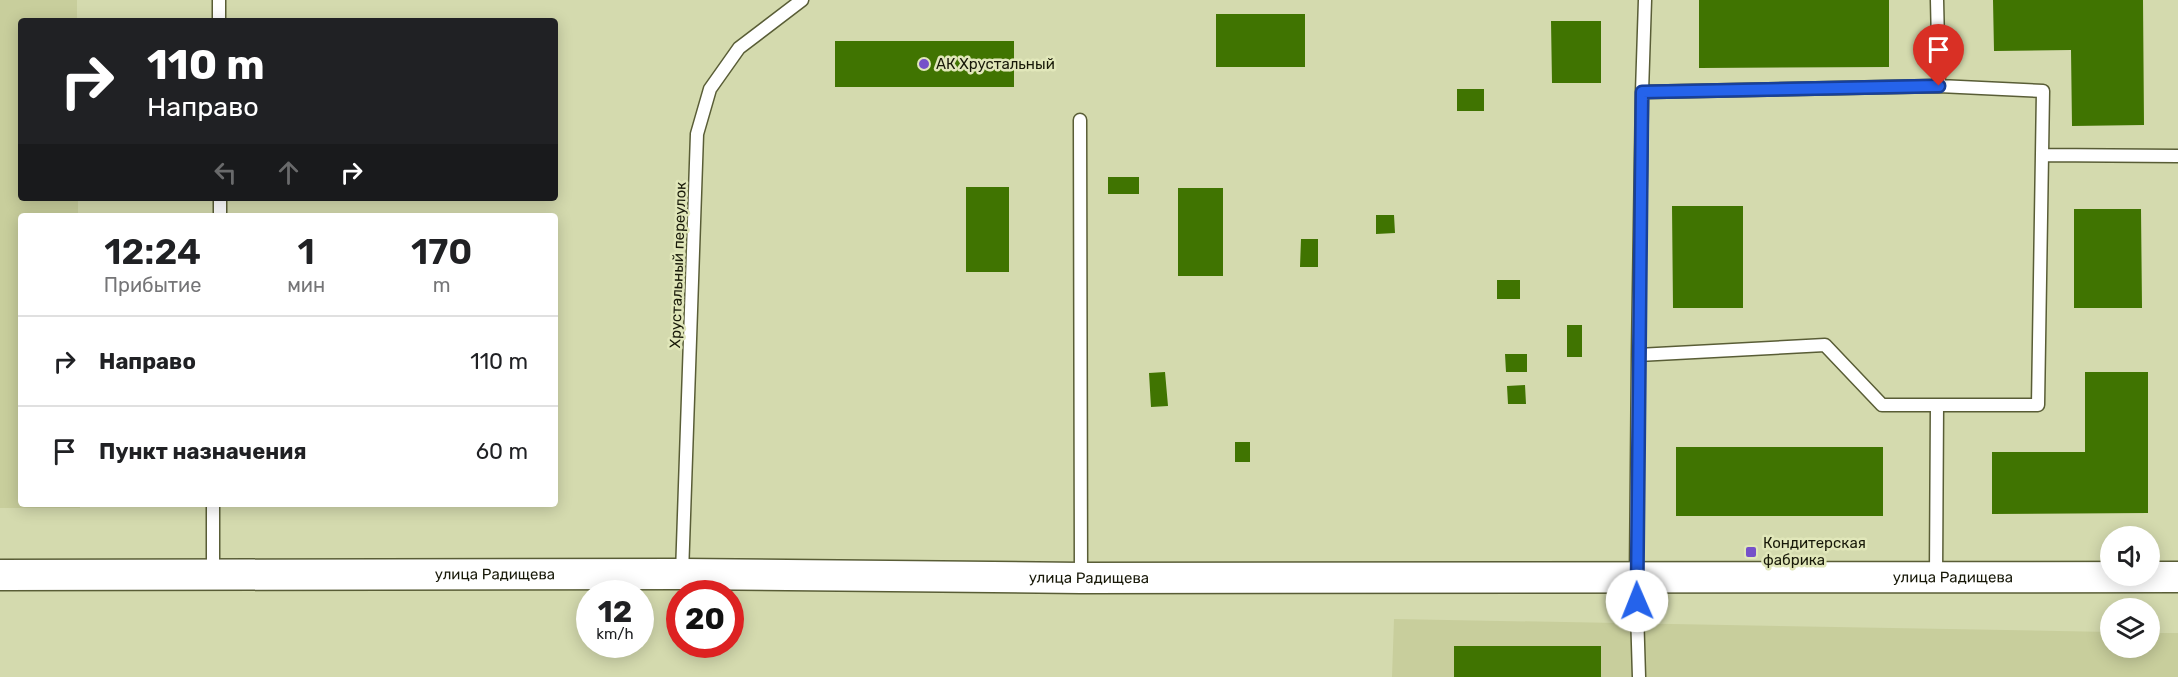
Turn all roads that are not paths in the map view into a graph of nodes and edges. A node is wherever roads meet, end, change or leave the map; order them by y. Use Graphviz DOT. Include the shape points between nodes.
graph roads {
  1 [pos="219,0"];
  2 [pos="802,0"];
  3 [pos="1645,0"];
  4 [pos="1937,0"];
  5 [pos="219,18"];
  6 [pos="1939,86"];
  7 [pos="1642,92"];
  8 [pos="1080,120"];
  9 [pos="2042,155"];
  10 [pos="2178,156"];
  11 [pos="1638,355"];
  12 [pos="1937,405"];
  13 [pos="213,507"];
  14 [pos="213,574"];
  15 [pos="682,574"];
  16 [pos="0,575"];
  17 [pos="1636,577"];
  18 [pos="1936,577"];
  19 [pos="2178,577"];
  20 [pos="1081,578"];
  21 [pos="1638,677"];
  1 -- 5 [label="lane"];
  2 -- 15 [label="lane, Хрустальный переулок" via="739,48 710,89 697,134"];
  3 -- 7 [label="lane"];
  4 -- 6 [label="lane"];
  6 -- 7 [label="lane"];
  6 -- 9 [label="lane" via="2043,91"];
  7 -- 11 [label="lane"];
  8 -- 20 [label="lane"];
  9 -- 10 [label="lane"];
  9 -- 12 [label="lane" via="2038,405"];
  11 -- 12 [label="lane" via="1825,345 1882,405"];
  11 -- 17 [label="lane"];
  12 -- 18 [label="lane"];
  13 -- 14 [label="lane"];
  14 -- 15 [label="street, улица Радищева"];
  14 -- 16 [label="street, улица Радищева"];
  15 -- 20 [label="street, улица Радищева"];
  17 -- 18 [label="street, улица Радищева"];
  17 -- 20 [label="street, улица Радищева"];
  17 -- 21 [label="lane"];
  18 -- 19 [label="street, улица Радищева"];
}
